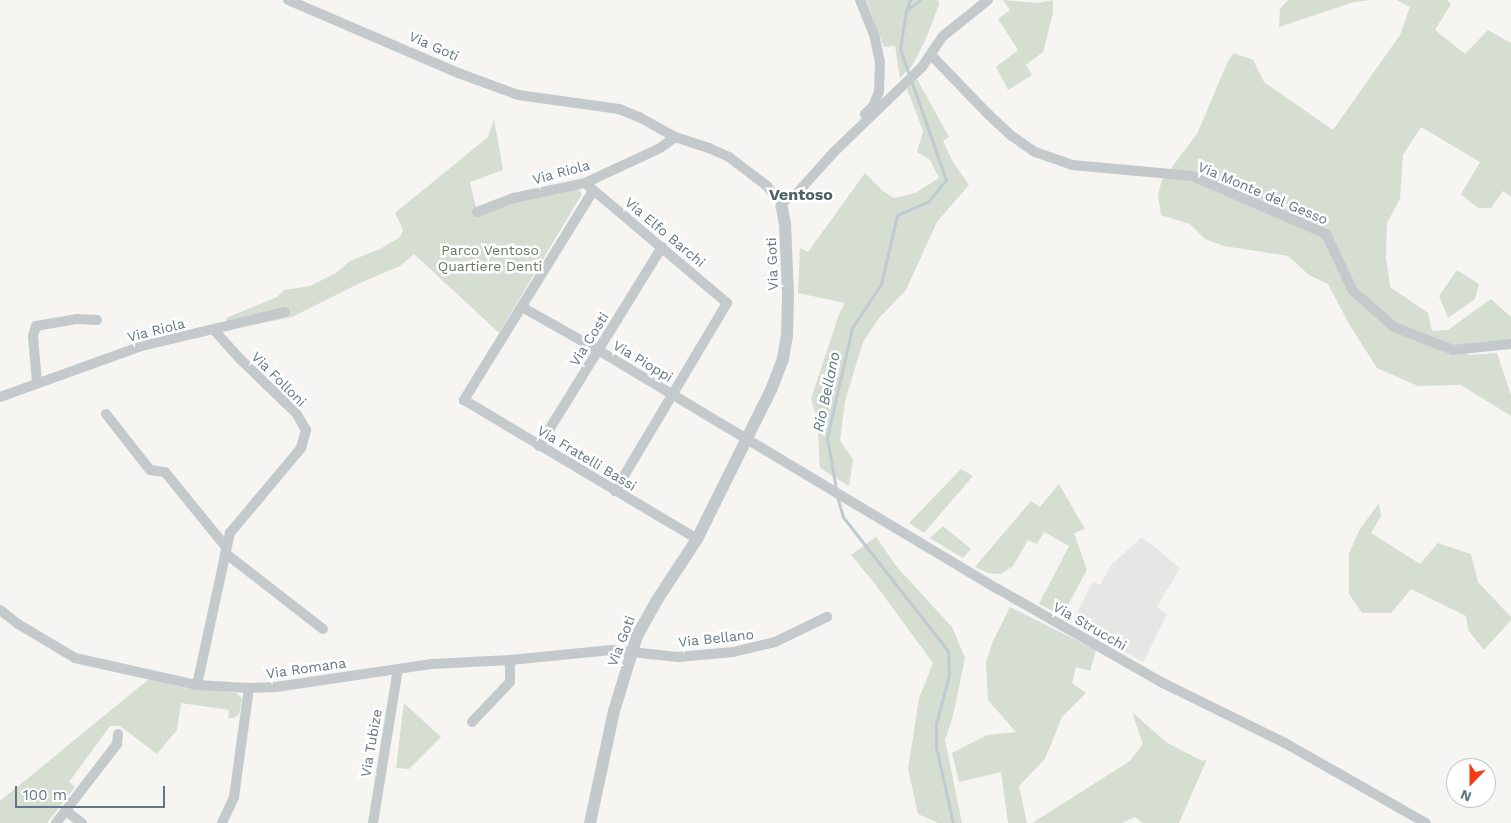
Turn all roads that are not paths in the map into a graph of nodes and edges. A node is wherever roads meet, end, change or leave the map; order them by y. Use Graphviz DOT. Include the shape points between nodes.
graph roads {
  1 [pos="289,0"];
  2 [pos="860,0"];
  3 [pos="988,0"];
  4 [pos="932,56"];
  5 [pos="855,132"];
  6 [pos="675,137"];
  7 [pos="585,183"];
  8 [pos="593,191"];
  9 [pos="781,204"];
  10 [pos="477,212"];
  11 [pos="662,247"];
  12 [pos="522,308"];
  13 [pos="285,312"];
  14 [pos="97,320"];
  15 [pos="214,330"];
  16 [pos="1511,344"];
  17 [pos="598,350"];
  18 [pos="37,383"];
  19 [pos="672,395"];
  20 [pos="0,397"];
  21 [pos="106,414"];
  22 [pos="747,440"];
  23 [pos="539,446"];
  24 [pos="614,491"];
  25 [pos="696,539"];
  26 [pos="226,550"];
  27 [pos="0,610"];
  28 [pos="827,617"];
  29 [pos="323,629"];
  30 [pos="631,651"];
  31 [pos="510,660"];
  32 [pos="398,669"];
  33 [pos="197,685"];
  34 [pos="249,688"];
  35 [pos="472,722"];
  36 [pos="118,734"];
  37 [pos="66,811"];
  38 [pos="56,823"];
  39 [pos="82,823"];
  40 [pos="222,823"];
  41 [pos="373,823"];
  42 [pos="590,823"];
  43 [pos="1426,823"];
  1 -- 6 [label="street, Via Goti" via="509,92 619,109"];
  2 -- 5 [label="street" via="879,51 879,91 874,105 861,118"];
  3 -- 4 [label="street" via="943,36"];
  4 -- 5 [label="street"];
  4 -- 16 [label="street, Via Monte del Gesso" via="981,108 1035,152 1072,165 1192,176 1326,234 1353,291 1394,327 1453,350"];
  5 -- 9 [label="street" via="798,192"];
  6 -- 7 [label="street, Via Riola" via="660,148"];
  6 -- 9 [label="street, Via Goti" via="729,157 767,186"];
  7 -- 8 [label="street, Via Elfo Barchi"];
  7 -- 10 [label="street, Via Riola" via="514,198"];
  8 -- 11 [label="street, Via Elfo Barchi"];
  8 -- 12 [label="street"];
  9 -- 22 [label="street, Via Goti" via="788,295 786,342 771,390"];
  11 -- 17 [label="street, Via Costi"];
  11 -- 19 [label="street, Via Elfo Barchi" via="727,303"];
  12 -- 17 [label="street, Via Pioppi"];
  12 -- 23 [label="street, Via Fratelli Bassi" via="464,400"];
  13 -- 15 [label="street, Via Riola"];
  14 -- 18 [label="street" via="77,319 36,326 33,336"];
  15 -- 18 [label="street, Via Riola" via="142,346"];
  15 -- 26 [label="street, Via Folloni" via="296,413 306,430 301,448 230,533"];
  17 -- 19 [label="street, Via Pioppi"];
  17 -- 23 [label="street, Via Costi"];
  18 -- 20 [label="street, Via Riola"];
  19 -- 22 [label="street, Via Pioppi"];
  19 -- 24 [label="street"];
  21 -- 26 [label="street" via="150,470 165,472"];
  22 -- 25 [label="street, Via Goti"];
  22 -- 43 [label="street, Via Strucchi" via="998,590 1155,678 1285,743"];
  23 -- 24 [label="street, Via Fratelli Bassi"];
  24 -- 25 [label="street, Via Fratelli Bassi"];
  25 -- 30 [label="street, Via Goti" via="652,608"];
  26 -- 29 [label="street"];
  26 -- 33 [label="street, Via Folloni"];
  27 -- 33 [label="street, Via Romana" via="75,658"];
  28 -- 30 [label="street, Via Bellano" via="775,642 748,650 678,657"];
  30 -- 31 [label="street, Via Romana"];
  30 -- 42 [label="street, Via Goti"];
  31 -- 32 [label="street, Via Romana"];
  31 -- 35 [label="street" via="510,682"];
  32 -- 34 [label="street, Via Romana"];
  32 -- 41 [label="street, Via Tubize"];
  33 -- 34 [label="street, Via Romana"];
  34 -- 40 [label="street" via="234,798"];
  36 -- 37 [label="street" via="117,744"];
  37 -- 38 [label="street"];
  37 -- 39 [label="street"];
}
